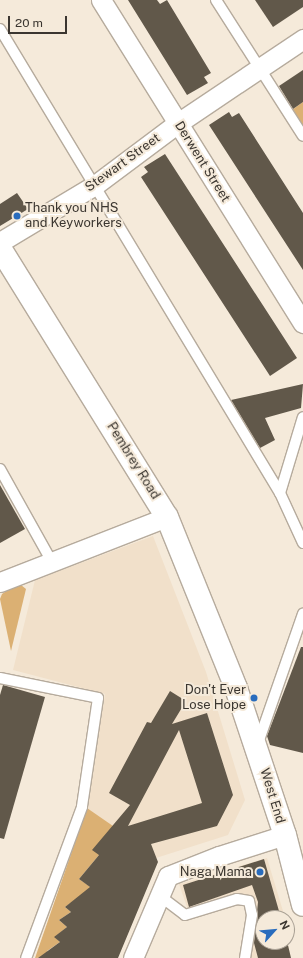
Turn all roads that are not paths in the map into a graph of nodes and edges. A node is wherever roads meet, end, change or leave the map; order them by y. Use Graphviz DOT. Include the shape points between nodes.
graph roads {
  1 [pos="101,0"];
  2 [pos="216,0"];
  3 [pos="0,29"];
  4 [pos="303,39"];
  5 [pos="259,68"];
  6 [pos="178,123"];
  7 [pos="303,136"];
  8 [pos="95,185"];
  9 [pos="0,242"];
  10 [pos="0,248"];
  11 [pos="303,323"];
  12 [pos="303,417"];
  13 [pos="0,470"];
  14 [pos="280,493"];
  15 [pos="167,516"];
  16 [pos="303,543"];
  17 [pos="52,562"];
  18 [pos="0,582"];
  19 [pos="303,614"];
  20 [pos="0,678"];
  21 [pos="236,688"];
  22 [pos="257,747"];
  23 [pos="284,835"];
  24 [pos="160,896"];
  25 [pos="303,905"];
  26 [pos="26,958"];
  27 [pos="133,958"];
  28 [pos="245,958"];
  1 -- 6 [label="street, Derwent Street"];
  2 -- 5 [label="lane"];
  3 -- 8 [label="lane"];
  4 -- 5 [label="street, Stewart Street"];
  5 -- 6 [label="street, Stewart Street"];
  5 -- 7 [label="lane"];
  6 -- 8 [label="street, Stewart Street"];
  6 -- 11 [label="street, Derwent Street"];
  8 -- 9 [label="street, Stewart Street"];
  8 -- 14 [label="lane"];
  10 -- 15 [label="main road, Pembrey Road"];
  12 -- 14 [label="lane"];
  13 -- 17 [label="lane"];
  14 -- 16 [label="lane"];
  15 -- 17 [label="street"];
  15 -- 21 [label="main road, Pembrey Road"];
  17 -- 18 [label="street"];
  19 -- 22 [label="lane"];
  20 -- 26 [label="lane" via="98,698 82,808"];
  21 -- 22 [label="main road, West End"];
  22 -- 23 [label="main road, West End"];
  23 -- 24 [label="street" via="168,876"];
  23 -- 25 [label="main road, West End"];
  24 -- 27 [label="street"];
  24 -- 28 [label="lane" via="185,915 237,899 249,901 252,915"];
}
